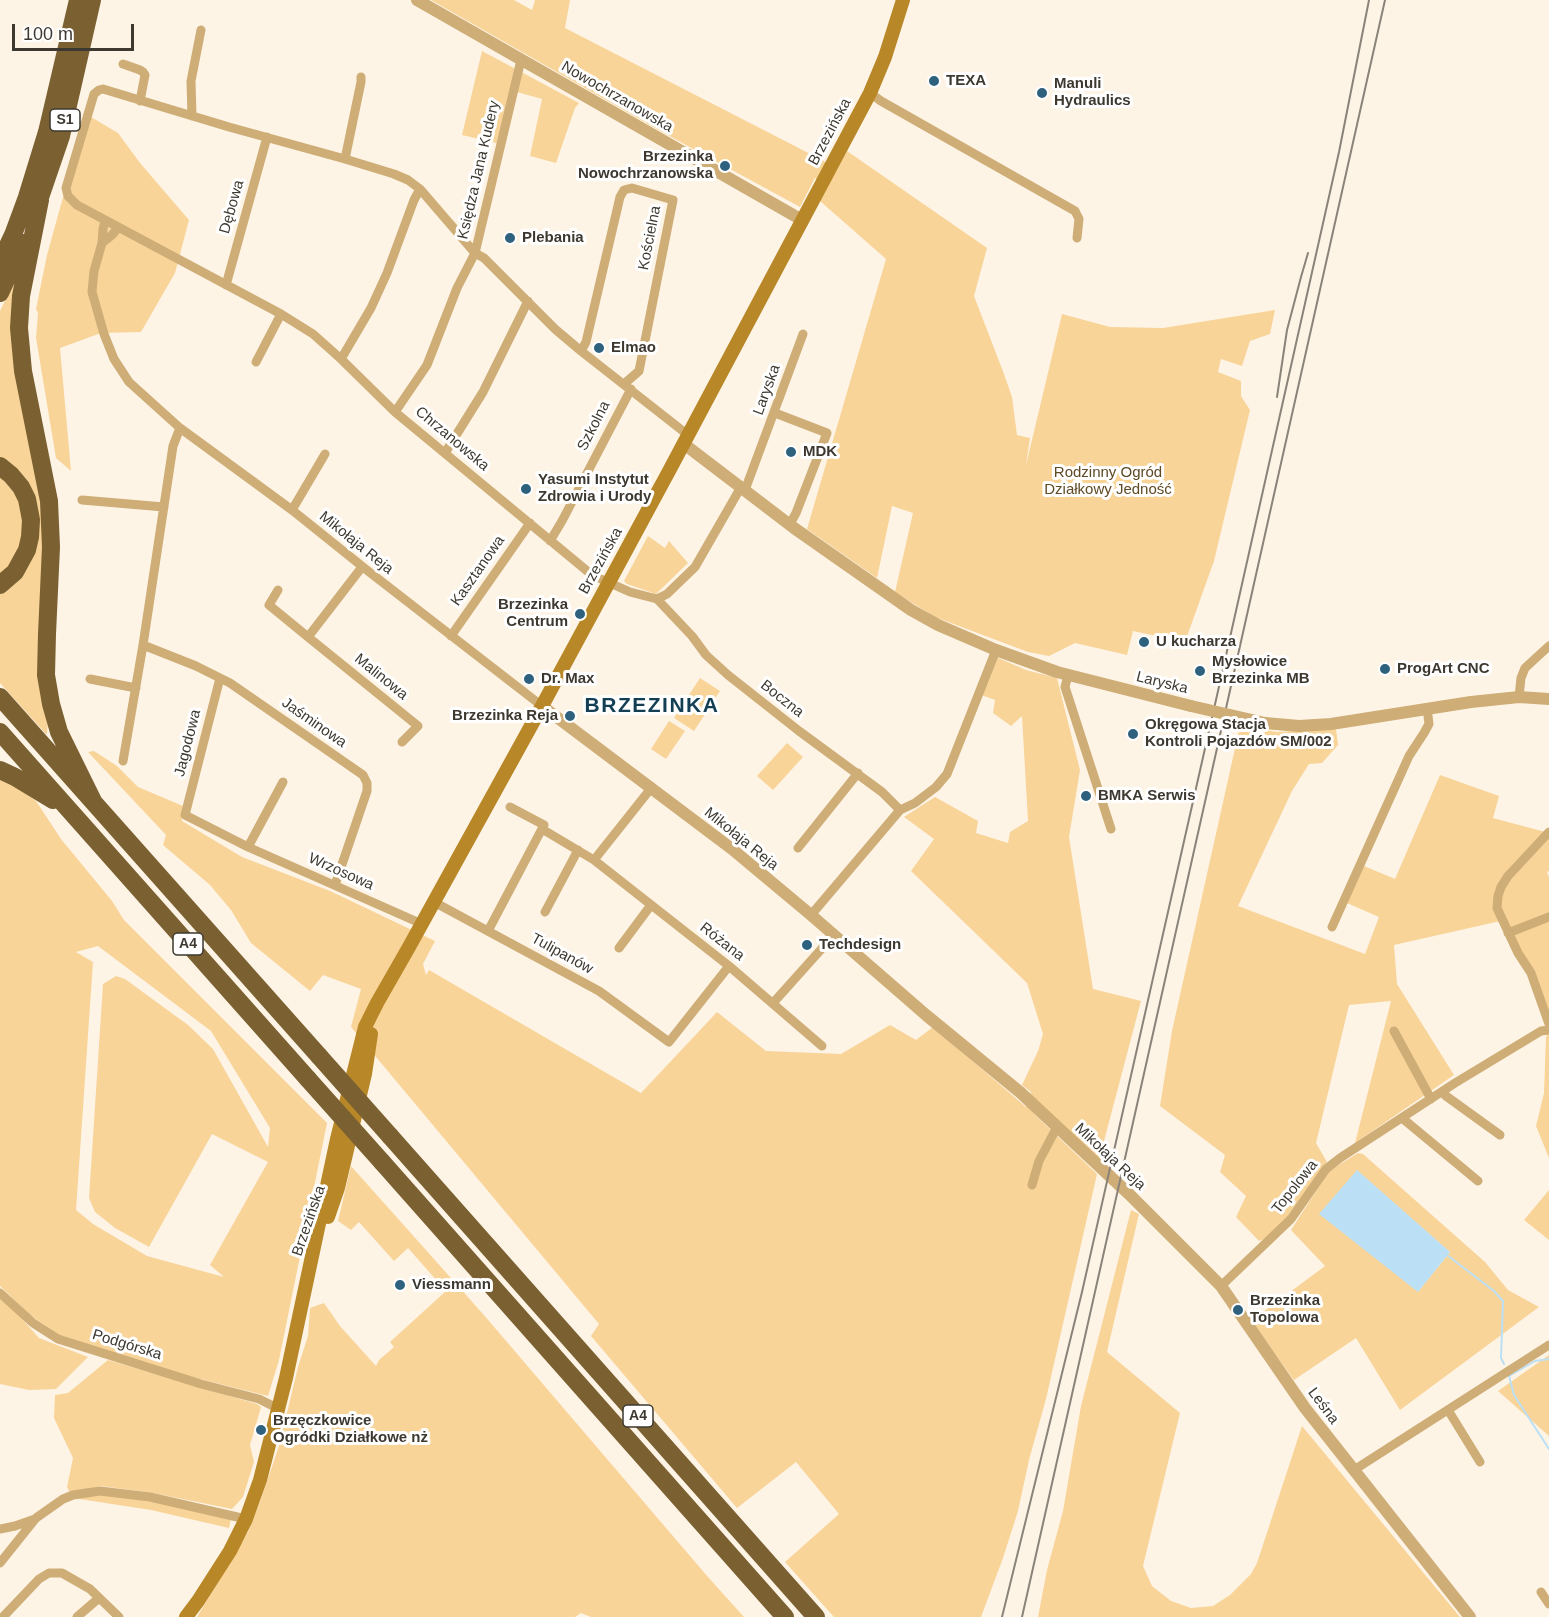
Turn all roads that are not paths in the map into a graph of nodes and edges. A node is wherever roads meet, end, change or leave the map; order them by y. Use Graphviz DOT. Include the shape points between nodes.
graph roads {
  1 [pos="78,0"];
  2 [pos="92,0"];
  3 [pos="417,0"];
  4 [pos="903,0"];
  5 [pos="201,30"];
  6 [pos="520,60"];
  7 [pos="123,64"];
  8 [pos="361,77"];
  9 [pos="870,93"];
  10 [pos="140,101"];
  11 [pos="192,116"];
  12 [pos="267,138"];
  13 [pos="345,159"];
  14 [pos="420,189"];
  15 [pos="33,198"];
  16 [pos="802,220"];
  17 [pos="105,221"];
  18 [pos="118,228"];
  19 [pos="0,235"];
  20 [pos="1077,238"];
  21 [pos="102,243"];
  22 [pos="475,253"];
  23 [pos="0,262"];
  24 [pos="226,285"];
  25 [pos="0,294"];
  26 [pos="528,301"];
  27 [pos="281,314"];
  28 [pos="803,334"];
  29 [pos="581,351"];
  30 [pos="341,359"];
  31 [pos="256,362"];
  32 [pos="627,387"];
  33 [pos="395,412"];
  34 [pos="775,413"];
  35 [pos="180,428"];
  36 [pos="686,440"];
  37 [pos="445,453"];
  38 [pos="326,454"];
  39 [pos="0,466"];
  40 [pos="743,488"];
  41 [pos="82,500"];
  42 [pos="164,507"];
  43 [pos="292,510"];
  44 [pos="530,523"];
  45 [pos="790,524"];
  46 [pos="550,540"];
  47 [pos="362,567"];
  48 [pos="608,583"];
  49 [pos="0,585"];
  50 [pos="278,590"];
  51 [pos="657,598"];
  52 [pos="451,636"];
  53 [pos="308,637"];
  54 [pos="143,645"];
  55 [pos="1549,646"];
  56 [pos="996,650"];
  57 [pos="1068,675"];
  58 [pos="220,678"];
  59 [pos="90,679"];
  60 [pos="136,688"];
  61 [pos="0,697"];
  62 [pos="1519,697"];
  63 [pos="1549,699"];
  64 [pos="542,706"];
  65 [pos="1427,708"];
  66 [pos="0,732"];
  67 [pos="402,742"];
  68 [pos="123,761"];
  69 [pos="0,770"];
  70 [pos="858,773"];
  71 [pos="283,782"];
  72 [pos="652,787"];
  73 [pos="93,801"];
  74 [pos="510,807"];
  75 [pos="69,810"];
  76 [pos="900,810"];
  77 [pos="185,815"];
  78 [pos="543,827"];
  79 [pos="1112,829"];
  80 [pos="1549,832"];
  81 [pos="248,847"];
  82 [pos="798,848"];
  83 [pos="578,850"];
  84 [pos="594,860"];
  85 [pos="335,885"];
  86 [pos="434,902"];
  87 [pos="651,905"];
  88 [pos="545,912"];
  89 [pos="812,915"];
  90 [pos="1549,917"];
  91 [pos="422,924"];
  92 [pos="1332,927"];
  93 [pos="488,931"];
  94 [pos="1508,933"];
  95 [pos="834,935"];
  96 [pos="618,948"];
  97 [pos="729,966"];
  98 [pos="773,1003"];
  99 [pos="1549,1024"];
  100 [pos="1549,1030"];
  101 [pos="1394,1031"];
  102 [pos="822,1046"];
  103 [pos="1442,1092"];
  104 [pos="1431,1099"];
  105 [pos="1402,1118"];
  106 [pos="1054,1124"];
  107 [pos="1500,1135"];
  108 [pos="1478,1181"];
  109 [pos="1032,1185"];
  110 [pos="1151,1216"];
  111 [pos="1221,1286"];
  112 [pos="0,1293"];
  113 [pos="1549,1345"];
  114 [pos="279,1409"];
  115 [pos="1448,1410"];
  116 [pos="1480,1462"];
  117 [pos="1354,1470"];
  118 [pos="36,1518"];
  119 [pos="246,1519"];
  120 [pos="0,1529"];
  121 [pos="0,1563"];
  122 [pos="1541,1592"];
  123 [pos="99,1598"];
  124 [pos="1549,1604"];
  125 [pos="3,1617"];
  126 [pos="76,1617"];
  127 [pos="119,1617"];
  128 [pos="186,1617"];
  129 [pos="785,1617"];
  130 [pos="816,1617"];
  131 [pos="1470,1617"];
  1 -- 15 [label="highway, S1"];
  2 -- 15 [label="highway, S1" via="61,136"];
  3 -- 6 [label="street, Nowochrzanowska"];
  4 -- 9 [label="main road, Brzezińska"];
  5 -- 11 [label="street" via="190,81"];
  6 -- 16 [label="street, Nowochrzanowska"];
  6 -- 22 [label="street, Księdza Jana Kudery"];
  7 -- 10 [label="street" via="145,75"];
  8 -- 13 [label="street"];
  9 -- 16 [label="main road, Brzezińska"];
  9 -- 20 [label="street, Brzezińska" via="1075,211 1080,219"];
  10 -- 11 [label="street"];
  10 -- 17 [label="street, Chrzanowska" via="99,90 75,140 68,196"];
  11 -- 12 [label="street"];
  12 -- 13 [label="street"];
  12 -- 24 [label="street, Dębowa"];
  13 -- 14 [label="street" via="394,174"];
  14 -- 22 [label="street"];
  14 -- 30 [label="street" via="371,308"];
  15 -- 19 [label="highway"];
  15 -- 23 [label="highway, S1"];
  15 -- 25 [label="highway, S1" via="25,240"];
  15 -- 73 [label="highway" via="19,328 23,371 49,501 46,675 59,732"];
  16 -- 36 [label="main road, Brzezińska"];
  17 -- 18 [label="street, Chrzanowska"];
  17 -- 21 [label="street, Mikołaja Reja"];
  18 -- 21 [label="street"];
  18 -- 24 [label="street, Chrzanowska"];
  21 -- 35 [label="street, Mikołaja Reja" via="92,292 114,359 129,382"];
  22 -- 26 [label="street"];
  22 -- 33 [label="street, Księdza Jana Kudery" via="427,365"];
  24 -- 27 [label="street, Chrzanowska"];
  26 -- 29 [label="street"];
  26 -- 37 [label="street" via="483,392"];
  27 -- 30 [label="street, Chrzanowska" via="313,334"];
  27 -- 31 [label="street"];
  28 -- 34 [label="street, Laryska"];
  29 -- 32 [label="street"];
  29 -- 32 [label="street, Kościelna" via="624,190 632,188 673,200 639,371"];
  30 -- 33 [label="street, Chrzanowska"];
  32 -- 36 [label="street"];
  32 -- 46 [label="street, Szkolna"];
  33 -- 37 [label="street, Chrzanowska"];
  34 -- 40 [label="street, Laryska"];
  34 -- 45 [label="street" via="827,433"];
  35 -- 42 [label="street" via="173,446"];
  35 -- 43 [label="street, Mikołaja Reja"];
  36 -- 40 [label="street, Laryska"];
  36 -- 48 [label="main road, Brzezińska"];
  37 -- 44 [label="street, Chrzanowska"];
  38 -- 43 [label="street"];
  39 -- 49 [label="highway" via="21,487 32,520 22,561"];
  40 -- 45 [label="street, Laryska"];
  40 -- 51 [label="street" via="694,567 667,594"];
  41 -- 42 [label="street"];
  42 -- 54 [label="street"];
  43 -- 47 [label="street, Mikołaja Reja"];
  44 -- 46 [label="street, Chrzanowska"];
  44 -- 52 [label="street, Kasztanowa"];
  45 -- 56 [label="street, Laryska" via="911,610"];
  46 -- 48 [label="street, Chrzanowska" via="592,575"];
  47 -- 52 [label="street, Mikołaja Reja"];
  47 -- 53 [label="street"];
  48 -- 51 [label="street, Chrzanowska"];
  48 -- 64 [label="main road, Brzezińska"];
  50 -- 53 [label="street, Malinowa" via="269,605"];
  51 -- 70 [label="street, Boczna" via="728,675"];
  52 -- 64 [label="street, Mikołaja Reja"];
  53 -- 67 [label="street, Malinowa" via="418,726"];
  54 -- 58 [label="street, Jaśminowa"];
  54 -- 60 [label="street"];
  55 -- 62 [label="street" via="1526,668"];
  56 -- 57 [label="street, Laryska"];
  56 -- 76 [label="street" via="947,774 936,787"];
  57 -- 65 [label="street, Laryska, bridge" via="1265,723 1331,724"];
  57 -- 79 [label="street" via="1065,687"];
  58 -- 77 [label="street, Jagodowa"];
  58 -- 85 [label="street, Jaśminowa" via="363,775 367,791"];
  59 -- 60 [label="street"];
  60 -- 68 [label="street"];
  61 -- 73 [label="highway, A4"];
  62 -- 63 [label="street, Laryska"];
  62 -- 65 [label="street, Laryska"];
  64 -- 72 [label="street, Mikołaja Reja"];
  64 -- 86 [label="main road, Brzezińska"];
  65 -- 92 [label="street" via="1429,724 1408,756"];
  66 -- 75 [label="highway, A4"];
  69 -- 75 [label="highway"];
  70 -- 76 [label="street, Boczna"];
  70 -- 82 [label="street, Mikołaja Reja"];
  71 -- 81 [label="street"];
  72 -- 84 [label="street"];
  72 -- 89 [label="street, Mikołaja Reja"];
  73 -- 130 [label="highway, A4, bridge"];
  74 -- 78 [label="street, Różana"];
  75 -- 129 [label="highway, A4, bridge"];
  76 -- 89 [label="street"];
  77 -- 81 [label="street, Wrzosowa"];
  78 -- 83 [label="street, Różana"];
  78 -- 93 [label="street"];
  80 -- 94 [label="street" via="1501,887 1497,908"];
  81 -- 85 [label="street, Wrzosowa"];
  83 -- 84 [label="street, Różana"];
  83 -- 88 [label="street"];
  84 -- 87 [label="street, Różana"];
  85 -- 91 [label="street, Wrzosowa"];
  86 -- 91 [label="main road, Brzezińska"];
  86 -- 93 [label="street, Tulipanów"];
  87 -- 96 [label="street"];
  87 -- 97 [label="street, Różana"];
  89 -- 95 [label="street, Mikołaja Reja"];
  90 -- 94 [label="street"];
  91 -- 114 [label="main road, Brzezińska" via="375,1018 338,1188 308,1277"];
  93 -- 97 [label="street, Tulipanów" via="599,991 669,1042"];
  94 -- 99 [label="street" via="1531,973"];
  95 -- 98 [label="street"];
  95 -- 106 [label="street, Mikołaja Reja"];
  97 -- 98 [label="street, Różana"];
  98 -- 102 [label="street, Różana"];
  100 -- 103 [label="street, Topolowa"];
  101 -- 104 [label="street"];
  103 -- 104 [label="street, Topolowa"];
  103 -- 107 [label="street"];
  104 -- 105 [label="street, Topolowa"];
  105 -- 108 [label="street"];
  105 -- 111 [label="street, Topolowa" via="1326,1168 1291,1220"];
  106 -- 109 [label="street"];
  106 -- 110 [label="street, Mikołaja Reja"];
  110 -- 111 [label="street, Leśna"];
  111 -- 117 [label="street, Leśna" via="1305,1408"];
  112 -- 114 [label="street, Podgórska" via="58,1339 259,1399"];
  113 -- 115 [label="street"];
  114 -- 119 [label="main road, Brzezińska"];
  115 -- 116 [label="street"];
  115 -- 117 [label="street"];
  117 -- 131 [label="street, Leśna"];
  118 -- 119 [label="street" via="63,1499 100,1491 150,1497"];
  118 -- 120 [label="street"];
  118 -- 121 [label="street"];
  119 -- 128 [label="main road, Brzezińska" via="230,1551"];
  122 -- 124 [label="street"];
  123 -- 125 [label="street" via="62,1573 49,1573"];
  123 -- 126 [label="street"];
  123 -- 127 [label="street"];
}
